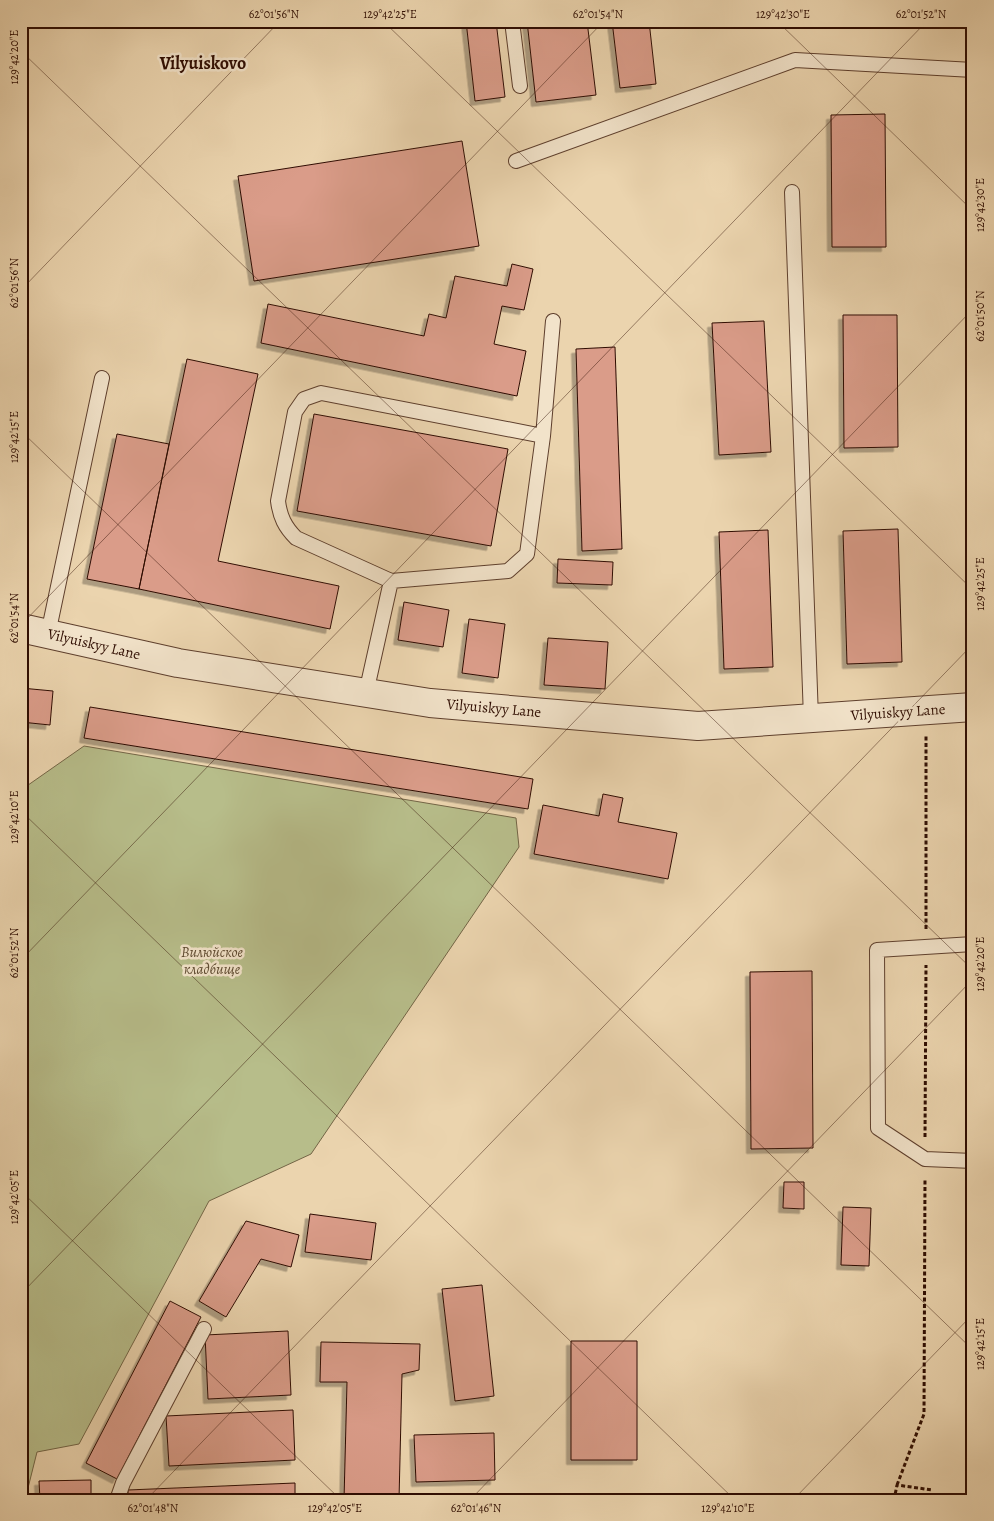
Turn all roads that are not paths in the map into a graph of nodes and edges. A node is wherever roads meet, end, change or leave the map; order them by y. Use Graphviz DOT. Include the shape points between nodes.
graph roads {
  1 [pos="512,21"];
  2 [pos="973,70"];
  3 [pos="520,86"];
  4 [pos="516,161"];
  5 [pos="792,192"];
  6 [pos="553,321"];
  7 [pos="102,378"];
  8 [pos="543,436"];
  9 [pos="391,582"];
  10 [pos="21,628"];
  11 [pos="48,634"];
  12 [pos="366,693"];
  13 [pos="973,707"];
  14 [pos="811,718"];
  15 [pos="973,944"];
  16 [pos="973,1162"];
  17 [pos="204,1329"];
  18 [pos="117,1500"];
  1 -- 3 [label="lane"];
  2 -- 4 [label="lane" via="795,60"];
  5 -- 14 [label="lane"];
  6 -- 8 [label="lane"];
  7 -- 11 [label="lane"];
  8 -- 9 [label="lane" via="526,554 518,563 508,571"];
  8 -- 9 [label="lane" via="321,393 304,399 295,412 278,501 280,515 296,538"];
  9 -- 12 [label="lane"];
  10 -- 11 [label="street, Vilyuiskyy Lane"];
  11 -- 12 [label="street, Vilyuiskyy Lane" via="178,663"];
  12 -- 14 [label="street, Vilyuiskyy Lane" via="430,703 698,726"];
  13 -- 14 [label="street, Vilyuiskyy Lane"];
  15 -- 16 [label="lane" via="877,950 878,1128 925,1159"];
  17 -- 18 [label="lane"];
}
